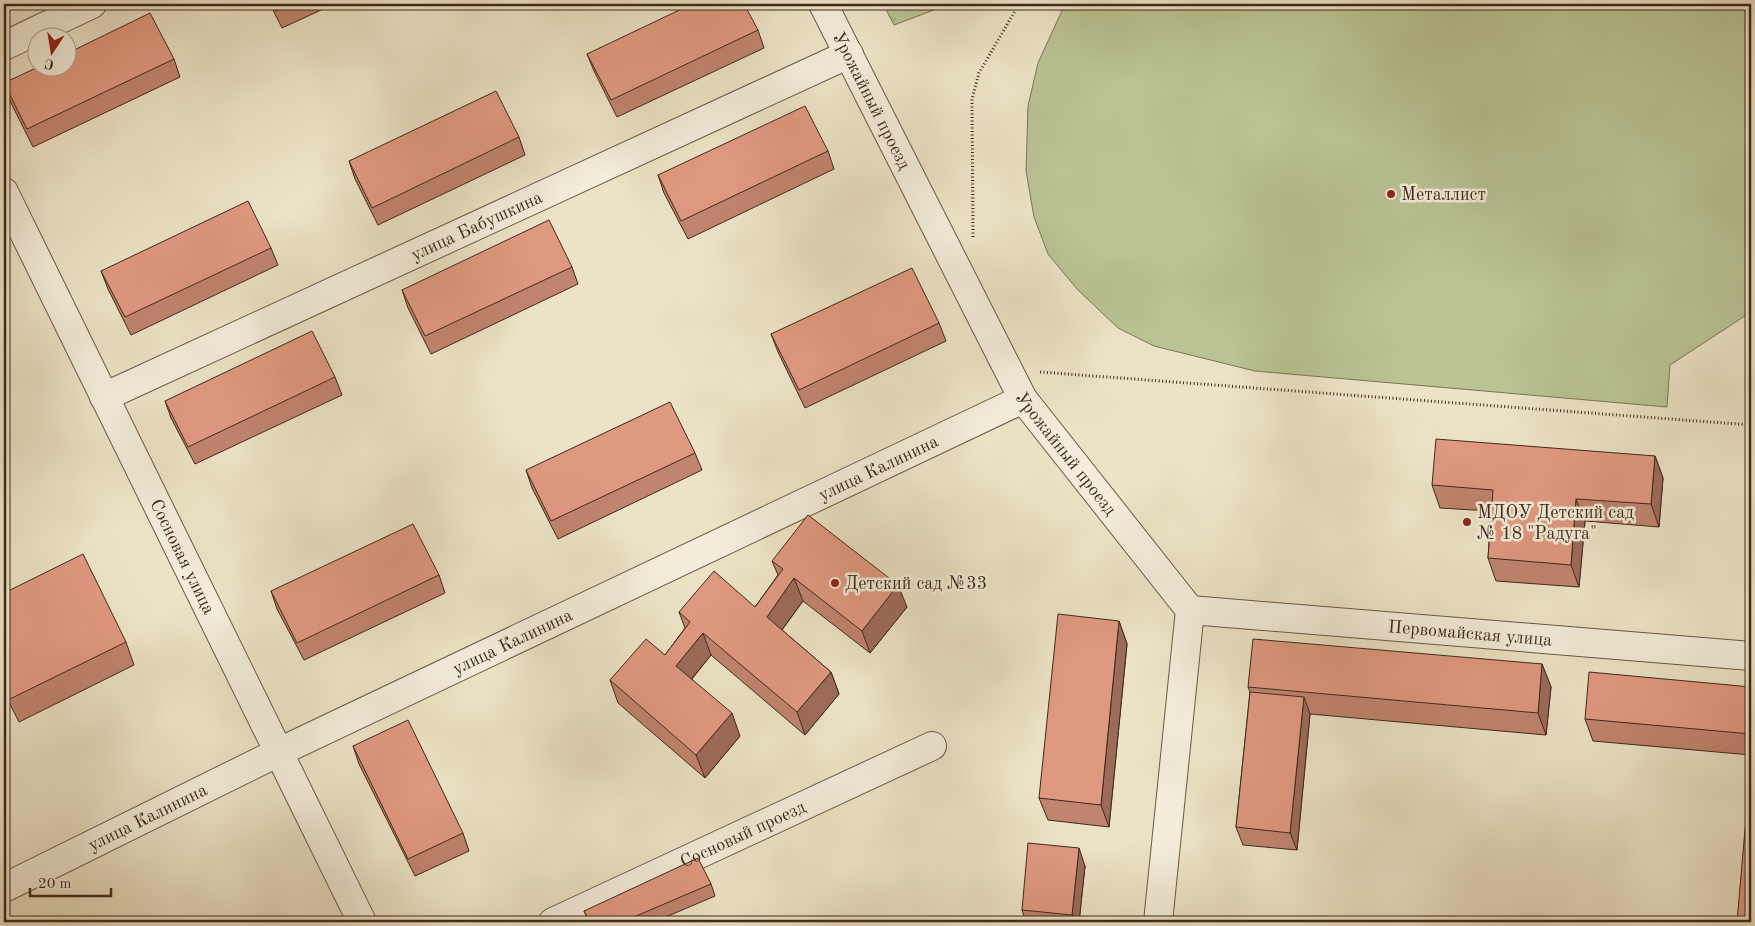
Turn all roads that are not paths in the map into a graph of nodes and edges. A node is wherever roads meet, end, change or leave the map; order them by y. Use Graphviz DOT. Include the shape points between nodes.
graph roads {
  1 [pos="92,4"];
  2 [pos="823,4"];
  3 [pos="4,46"];
  4 [pos="849,54"];
  5 [pos="4,192"];
  6 [pos="104,397"];
  7 [pos="1023,399"];
  8 [pos="1190,610"];
  9 [pos="1751,656"];
  10 [pos="932,746"];
  11 [pos="279,752"];
  12 [pos="4,888"];
  13 [pos="362,922"];
  14 [pos="553,922"];
  15 [pos="1158,922"];
  1 -- 3 [label="street"];
  2 -- 4 [label="street, Урожайный проезд"];
  4 -- 6 [label="street, улица Бабушкина"];
  4 -- 7 [label="street, Урожайный проезд"];
  5 -- 6 [label="street, Сосновая улица"];
  6 -- 11 [label="street, Сосновая улица"];
  7 -- 8 [label="street, Урожайный проезд"];
  7 -- 11 [label="street, улица Калинина"];
  8 -- 9 [label="street, Первомайская улица"];
  8 -- 15 [label="street"];
  10 -- 14 [label="street, Сосновый проезд"];
  11 -- 12 [label="street, улица Калинина"];
  11 -- 13 [label="street, Сосновая улица"];
}
